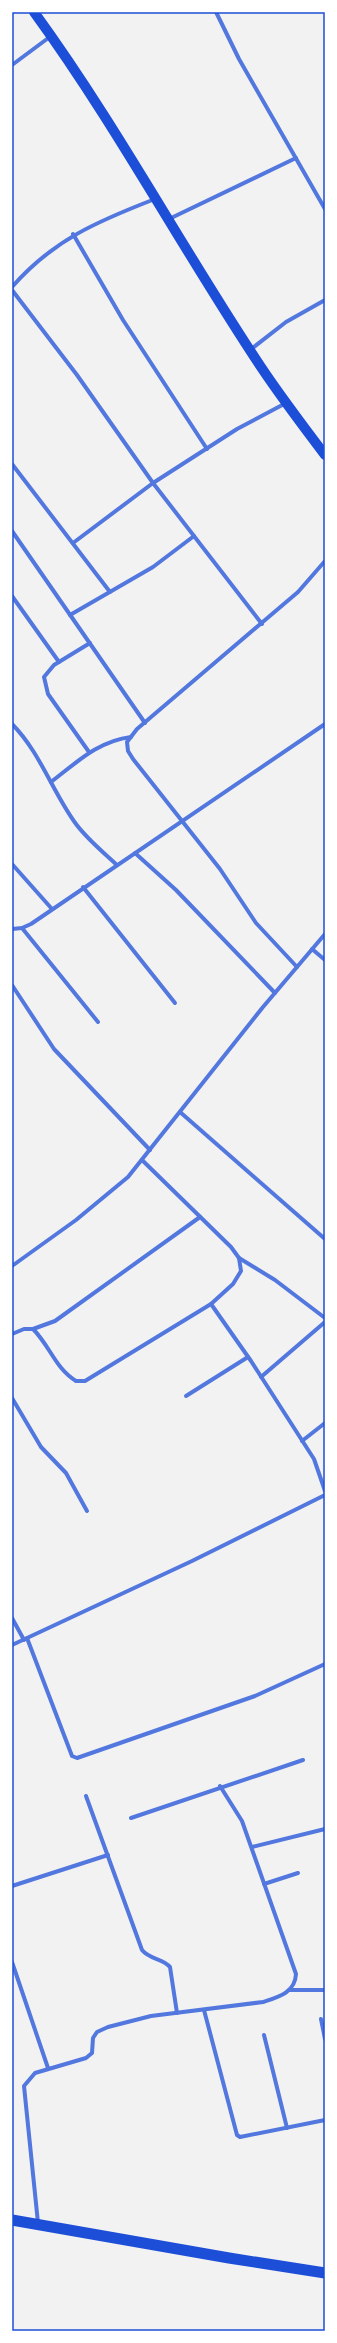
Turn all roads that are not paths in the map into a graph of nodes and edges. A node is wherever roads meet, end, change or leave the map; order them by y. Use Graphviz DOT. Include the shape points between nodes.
graph roads {
  1 [pos="34,12"];
  2 [pos="216,12"];
  3 [pos="52,36"];
  4 [pos="12,65"];
  5 [pos="296,158"];
  6 [pos="157,199"];
  7 [pos="325,209"];
  8 [pos="169,219"];
  9 [pos="73,234"];
  10 [pos="12,287"];
  11 [pos="12,290"];
  12 [pos="325,300"];
  13 [pos="250,350"];
  14 [pos="286,403"];
  15 [pos="207,449"];
  16 [pos="325,455"];
  17 [pos="12,464"];
  18 [pos="153,483"];
  19 [pos="12,531"];
  20 [pos="194,536"];
  21 [pos="73,543"];
  22 [pos="325,561"];
  23 [pos="110,592"];
  24 [pos="12,596"];
  25 [pos="70,614"];
  26 [pos="262,624"];
  27 [pos="90,644"];
  28 [pos="59,662"];
  29 [pos="144,723"];
  30 [pos="12,724"];
  31 [pos="325,724"];
  32 [pos="130,736"];
  33 [pos="90,752"];
  34 [pos="51,782"];
  35 [pos="183,821"];
  36 [pos="135,853"];
  37 [pos="12,864"];
  38 [pos="117,865"];
  39 [pos="84,887"];
  40 [pos="52,909"];
  41 [pos="22,928"];
  42 [pos="12,929"];
  43 [pos="325,934"];
  44 [pos="312,949"];
  45 [pos="325,960"];
  46 [pos="297,967"];
  47 [pos="12,985"];
  48 [pos="275,993"];
  49 [pos="175,1003"];
  50 [pos="98,1022"];
  51 [pos="180,1112"];
  52 [pos="150,1150"];
  53 [pos="142,1160"];
  54 [pos="200,1217"];
  55 [pos="325,1239"];
  56 [pos="12,1258"];
  57 [pos="239,1258"];
  58 [pos="13,1265"];
  59 [pos="211,1304"];
  60 [pos="325,1318"];
  61 [pos="325,1322"];
  62 [pos="33,1329"];
  63 [pos="12,1334"];
  64 [pos="248,1357"];
  65 [pos="261,1376"];
  66 [pos="186,1396"];
  67 [pos="12,1398"];
  68 [pos="325,1423"];
  69 [pos="302,1441"];
  70 [pos="325,1491"];
  71 [pos="325,1495"];
  72 [pos="87,1511"];
  73 [pos="12,1618"];
  74 [pos="25,1639"];
  75 [pos="12,1645"];
  76 [pos="325,1664"];
  77 [pos="303,1760"];
  78 [pos="220,1786"];
  79 [pos="86,1796"];
  80 [pos="131,1818"];
  81 [pos="325,1829"];
  82 [pos="252,1847"];
  83 [pos="108,1855"];
  84 [pos="298,1873"];
  85 [pos="264,1884"];
  86 [pos="12,1885"];
  87 [pos="12,1962"];
  88 [pos="290,1990"];
  89 [pos="325,1990"];
  90 [pos="204,2010"];
  91 [pos="177,2012"];
  92 [pos="321,2019"];
  93 [pos="264,2035"];
  94 [pos="325,2039"];
  95 [pos="48,2068"];
  96 [pos="325,2120"];
  97 [pos="287,2128"];
  98 [pos="12,2220"];
  99 [pos="38,2224"];
  100 [pos="325,2272"];
  1 -- 3 [label="main road"];
  2 -- 5 [label="street" via="239,59"];
  3 -- 4 [label="street"];
  3 -- 6 [label="main road" via="110,122"];
  5 -- 7 [label="street"];
  5 -- 8 [label="street"];
  6 -- 8 [label="main road"];
  6 -- 9 [label="street" via="104,218"];
  8 -- 13 [label="main road"];
  9 -- 10 [label="street" via="24,273"];
  9 -- 15 [label="street" via="127,326"];
  11 -- 18 [label="street"];
  12 -- 13 [label="street" via="286,322"];
  13 -- 14 [label="main road"];
  14 -- 15 [label="street" via="237,429"];
  14 -- 16 [label="main road"];
  15 -- 18 [label="street"];
  17 -- 21 [label="street"];
  18 -- 20 [label="street"];
  18 -- 21 [label="street"];
  19 -- 25 [label="street"];
  20 -- 23 [label="street" via="153,567"];
  20 -- 26 [label="street"];
  21 -- 23 [label="street"];
  22 -- 26 [label="street" via="298,592"];
  23 -- 25 [label="street"];
  24 -- 28 [label="street"];
  25 -- 27 [label="street"];
  26 -- 29 [label="street"];
  27 -- 28 [label="street"];
  27 -- 29 [label="street"];
  28 -- 33 [label="street" via="47,671 44,677 45,686 48,694"];
  29 -- 32 [label="street"];
  30 -- 34 [label="street"];
  31 -- 35 [label="street"];
  32 -- 33 [label="street" via="116,738"];
  32 -- 35 [label="street" via="127,742 128,751"];
  33 -- 34 [label="street"];
  34 -- 38 [label="street" via="76,824 92,843"];
  35 -- 36 [label="street"];
  35 -- 46 [label="street" via="256,923"];
  36 -- 38 [label="street"];
  36 -- 48 [label="street" via="176,890"];
  37 -- 40 [label="street"];
  38 -- 39 [label="street"];
  39 -- 40 [label="street"];
  39 -- 49 [label="street"];
  40 -- 41 [label="street"];
  41 -- 42 [label="street"];
  41 -- 50 [label="street"];
  43 -- 44 [label="street"];
  44 -- 45 [label="street"];
  44 -- 46 [label="street"];
  46 -- 48 [label="street"];
  47 -- 52 [label="street" via="54,1049"];
  48 -- 51 [label="street"];
  51 -- 52 [label="street"];
  51 -- 55 [label="street"];
  52 -- 53 [label="street"];
  53 -- 54 [label="street"];
  53 -- 58 [label="street" via="112,1192"];
  54 -- 57 [label="street"];
  54 -- 62 [label="street" via="55,1321"];
  56 -- 58 [label="street"];
  57 -- 59 [label="street" via="241,1271 233,1284"];
  57 -- 60 [label="street" via="276,1280"];
  59 -- 62 [label="street" via="85,1381 76,1381 59,1367 47,1345"];
  59 -- 64 [label="street"];
  61 -- 65 [label="street"];
  62 -- 63 [label="street" via="24,1329"];
  64 -- 65 [label="street"];
  64 -- 66 [label="street"];
  65 -- 69 [label="street"];
  67 -- 72 [label="street" via="41,1447 66,1473"];
  68 -- 69 [label="street"];
  69 -- 70 [label="street" via="314,1459"];
  71 -- 74 [label="street"];
  73 -- 74 [label="street"];
  74 -- 75 [label="street"];
  74 -- 76 [label="street" via="72,1756 77,1758 255,1696"];
  77 -- 78 [label="street"];
  78 -- 80 [label="street"];
  78 -- 82 [label="street" via="242,1821"];
  79 -- 83 [label="street"];
  81 -- 82 [label="street"];
  82 -- 85 [label="street"];
  83 -- 86 [label="street"];
  83 -- 91 [label="street" via="142,1950 170,1968"];
  84 -- 85 [label="street"];
  85 -- 88 [label="street" via="296,1974 295,1983"];
  87 -- 95 [label="street"];
  88 -- 89 [label="street"];
  88 -- 90 [label="street" via="263,2002"];
  90 -- 91 [label="street"];
  90 -- 97 [label="street" via="237,2135 240,2137"];
  91 -- 95 [label="street" via="108,2027 97,2032 93,2038 92,2053 86,2058"];
  92 -- 94 [label="street"];
  93 -- 97 [label="street"];
  95 -- 99 [label="street" via="35,2073 24,2086"];
  96 -- 97 [label="street"];
  98 -- 99 [label="highway"];
  99 -- 100 [label="highway"];
}
